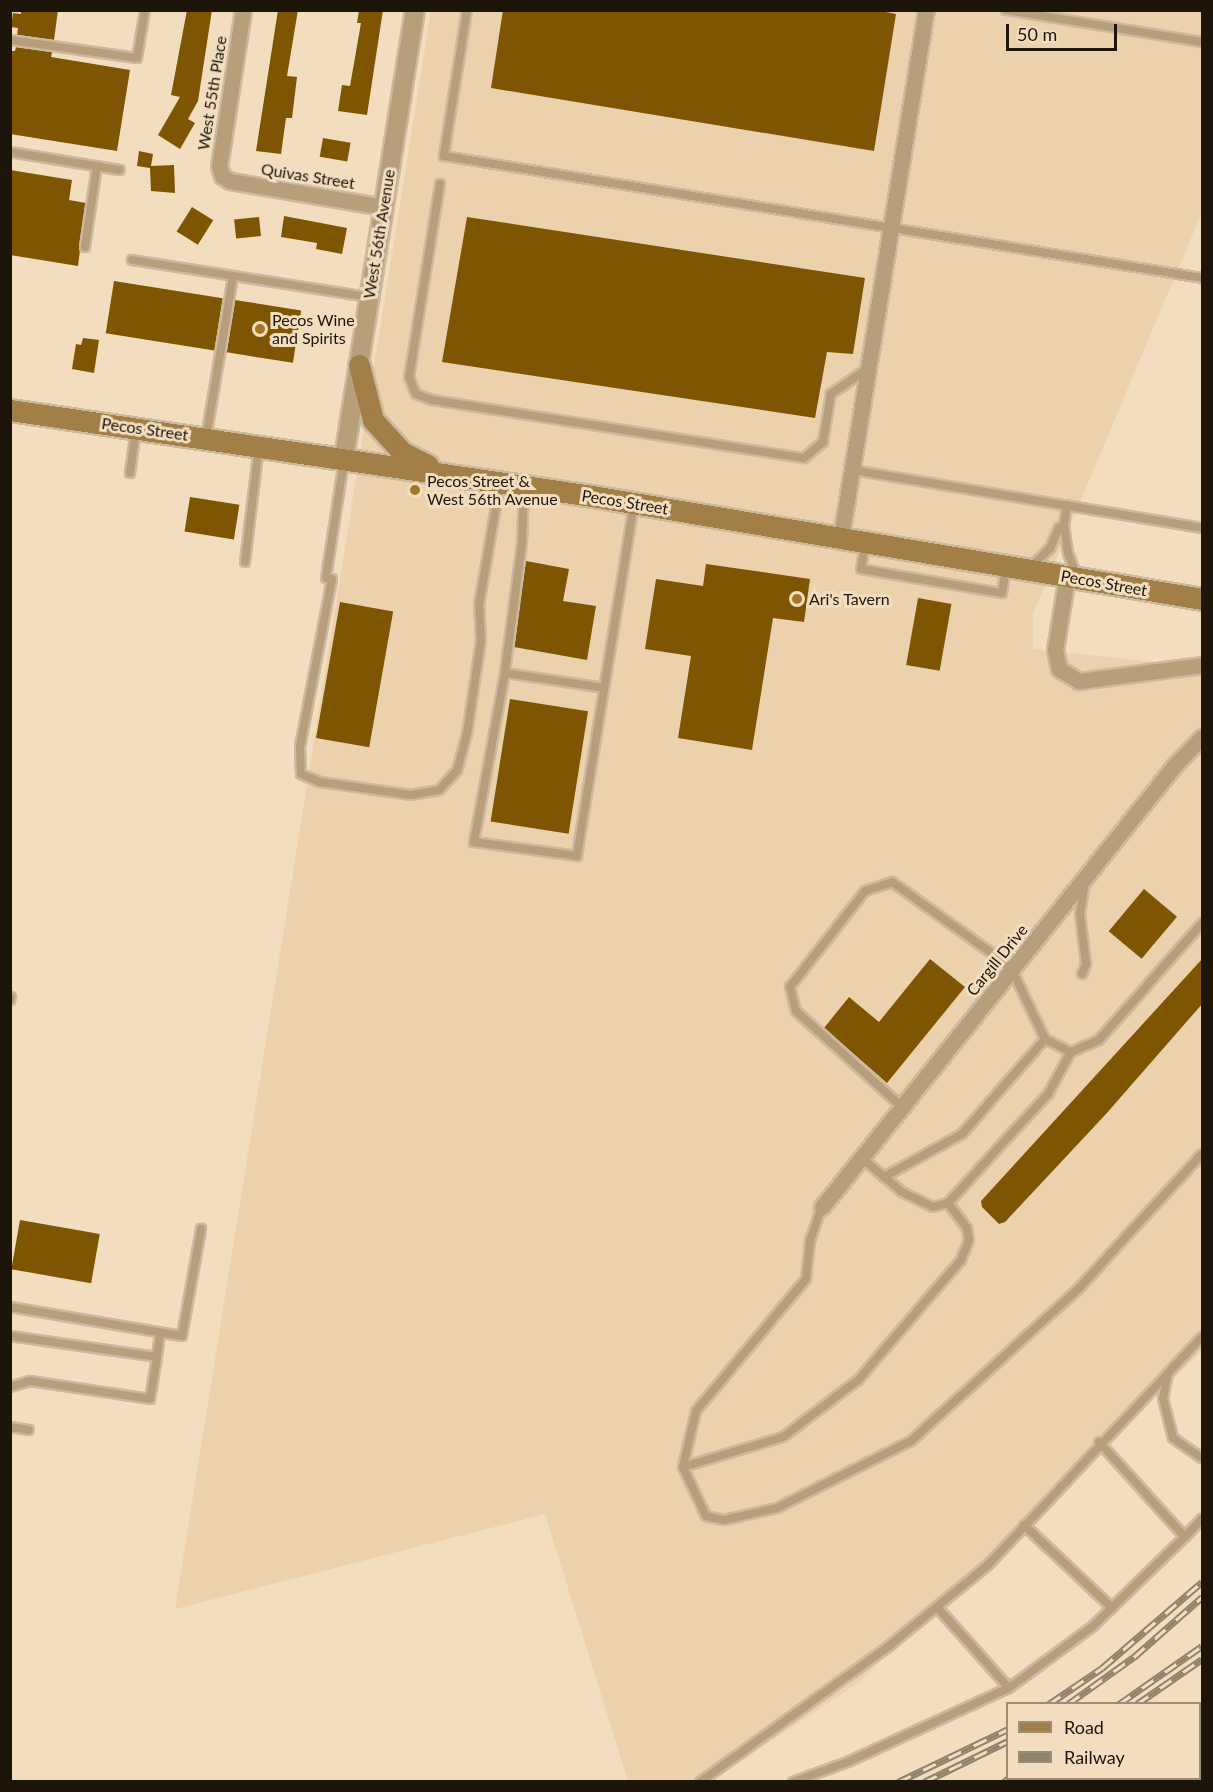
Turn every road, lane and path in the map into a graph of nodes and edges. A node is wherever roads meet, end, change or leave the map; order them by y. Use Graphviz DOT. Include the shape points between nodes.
graph roads {
  1 [pos="144,10"];
  2 [pos="243,10"];
  3 [pos="415,10"];
  4 [pos="467,10"];
  5 [pos="926,10"];
  6 [pos="1006,10"];
  7 [pos="10,40"];
  8 [pos="1203,42"];
  9 [pos="10,152"];
  10 [pos="97,166"];
  11 [pos="120,170"];
  12 [pos="226,180"];
  13 [pos="440,184"];
  14 [pos="384,207"];
  15 [pos="891,227"];
  16 [pos="85,248"];
  17 [pos="132,261"];
  18 [pos="233,277"];
  19 [pos="1203,278"];
  20 [pos="369,297"];
  21 [pos="359,365"];
  22 [pos="869,368"];
  23 [pos="10,410"];
  24 [pos="137,428"];
  25 [pos="206,438"];
  26 [pos="259,446"];
  27 [pos="344,458"];
  28 [pos="852,470"];
  29 [pos="130,473"];
  30 [pos="456,476"];
  31 [pos="500,482"];
  32 [pos="525,486"];
  33 [pos="634,503"];
  34 [pos="1067,506"];
  35 [pos="1064,525"];
  36 [pos="1203,528"];
  37 [pos="841,537"];
  38 [pos="865,541"];
  39 [pos="245,562"];
  40 [pos="1007,564"];
  41 [pos="1029,569"];
  42 [pos="1072,577"];
  43 [pos="1203,599"];
  44 [pos="1203,665"];
  45 [pos="505,673"];
  46 [pos="604,688"];
  47 [pos="1203,737"];
  48 [pos="1087,876"];
  49 [pos="1203,923"];
  50 [pos="1012,970"];
  51 [pos="1082,974"];
  52 [pos="1045,1039"];
  53 [pos="1071,1052"];
  54 [pos="902,1107"];
  55 [pos="1203,1154"];
  56 [pos="862,1158"];
  57 [pos="884,1177"];
  58 [pos="948,1203"];
  59 [pos="822,1207"];
  60 [pos="201,1229"];
  61 [pos="10,1307"];
  62 [pos="160,1333"];
  63 [pos="10,1336"];
  64 [pos="1203,1337"];
  65 [pos="157,1357"];
  66 [pos="1168,1373"];
  67 [pos="10,1387"];
  68 [pos="10,1427"];
  69 [pos="29,1430"];
  70 [pos="1099,1442"];
  71 [pos="1203,1458"];
  72 [pos="683,1467"];
  73 [pos="1203,1519"];
  74 [pos="1024,1525"];
  75 [pos="1185,1537"];
  76 [pos="937,1607"];
  77 [pos="1112,1608"];
  78 [pos="1009,1688"];
  79 [pos="700,1782"];
  80 [pos="793,1782"];
  1 -- 7 [label="lane" via="137,58"];
  2 -- 12 [label="street, West 55th Place" via="219,166"];
  3 -- 14 [label="street, West 56th Avenue"];
  4 -- 15 [label="lane" via="444,156"];
  5 -- 15 [label="street"];
  6 -- 8 [label="lane"];
  9 -- 10 [label="lane"];
  10 -- 11 [label="lane"];
  10 -- 16 [label="lane"];
  12 -- 14 [label="street, Quivas Street"];
  13 -- 22 [label="lane" via="409,377 416,394 432,400 804,458 823,442 831,394"];
  14 -- 20 [label="street, West 56th Avenue"];
  15 -- 19 [label="lane"];
  15 -- 22 [label="street"];
  17 -- 18 [label="lane"];
  18 -- 20 [label="lane"];
  18 -- 25 [label="lane"];
  20 -- 21 [label="street, West 56th Avenue"];
  21 -- 27 [label="street, West 56th Avenue"];
  21 -- 30 [label="main road" via="365,402 383,434 415,460"];
  22 -- 28 [label="street"];
  23 -- 24 [label="main road, Pecos Street"];
  24 -- 25 [label="main road, Pecos Street"];
  24 -- 29 [label="lane"];
  25 -- 26 [label="main road, Pecos Street"];
  26 -- 27 [label="main road, Pecos Street"];
  26 -- 39 [label="lane"];
  27 -- 30 [label="main road, Pecos Street"];
  27 -- 31 [label="lane" via="329,578 300,746 301,774 320,782 411,795 439,790 458,771 481,639 479,604"];
  28 -- 34 [label="lane"];
  28 -- 37 [label="street"];
  30 -- 31 [label="main road, Pecos Street"];
  31 -- 32 [label="main road, Pecos Street"];
  32 -- 33 [label="main road, Pecos Street"];
  32 -- 45 [label="lane" via="522,543"];
  33 -- 37 [label="main road, Pecos Street"];
  33 -- 46 [label="lane"];
  34 -- 35 [label="lane"];
  34 -- 36 [label="lane"];
  35 -- 41 [label="lane" via="1050,548"];
  35 -- 42 [label="lane"];
  37 -- 38 [label="main road, Pecos Street"];
  38 -- 40 [label="main road, Pecos Street"];
  38 -- 40 [label="lane" via="861,568 1002,593"];
  40 -- 41 [label="main road, Pecos Street"];
  41 -- 42 [label="main road, Pecos Street"];
  42 -- 43 [label="main road, Pecos Street"];
  42 -- 44 [label="street" via="1055,650 1059,669 1079,681"];
  45 -- 46 [label="lane"];
  45 -- 46 [label="lane" via="474,842 577,856"];
  47 -- 48 [label="street, Cargill Drive" via="1174,766"];
  48 -- 50 [label="street, Cargill Drive"];
  48 -- 51 [label="lane" via="1080,914 1086,964"];
  49 -- 53 [label="lane" via="1099,1040"];
  50 -- 52 [label="lane"];
  50 -- 54 [label="street, Cargill Drive"];
  50 -- 54 [label="lane" via="892,882 864,891 790,987 796,1011"];
  52 -- 53 [label="lane"];
  52 -- 57 [label="lane" via="962,1134"];
  53 -- 58 [label="lane" via="1048,1094"];
  54 -- 56 [label="street, Cargill Drive"];
  55 -- 72 [label="lane" via="1080,1287 911,1441 777,1508 724,1520 706,1516"];
  56 -- 57 [label="lane"];
  56 -- 59 [label="street, Cargill Drive"];
  57 -- 58 [label="lane" via="902,1192 933,1207"];
  58 -- 72 [label="lane" via="967,1228 969,1240 961,1260 858,1380 783,1437"];
  59 -- 72 [label="lane" via="810,1241 806,1279 696,1411"];
  60 -- 62 [label="lane" via="182,1336"];
  61 -- 62 [label="lane"];
  62 -- 65 [label="lane"];
  63 -- 65 [label="lane"];
  64 -- 66 [label="lane"];
  65 -- 67 [label="lane" via="150,1399 30,1381"];
  66 -- 70 [label="lane"];
  66 -- 71 [label="lane" via="1163,1398 1173,1438"];
  68 -- 69 [label="lane"];
  70 -- 74 [label="lane"];
  70 -- 75 [label="lane"];
  73 -- 75 [label="lane"];
  74 -- 76 [label="lane" via="988,1565"];
  74 -- 77 [label="lane"];
  75 -- 77 [label="lane"];
  76 -- 78 [label="lane"];
  76 -- 79 [label="lane"];
  77 -- 78 [label="lane"];
  78 -- 80 [label="lane" via="850,1761"];
}
